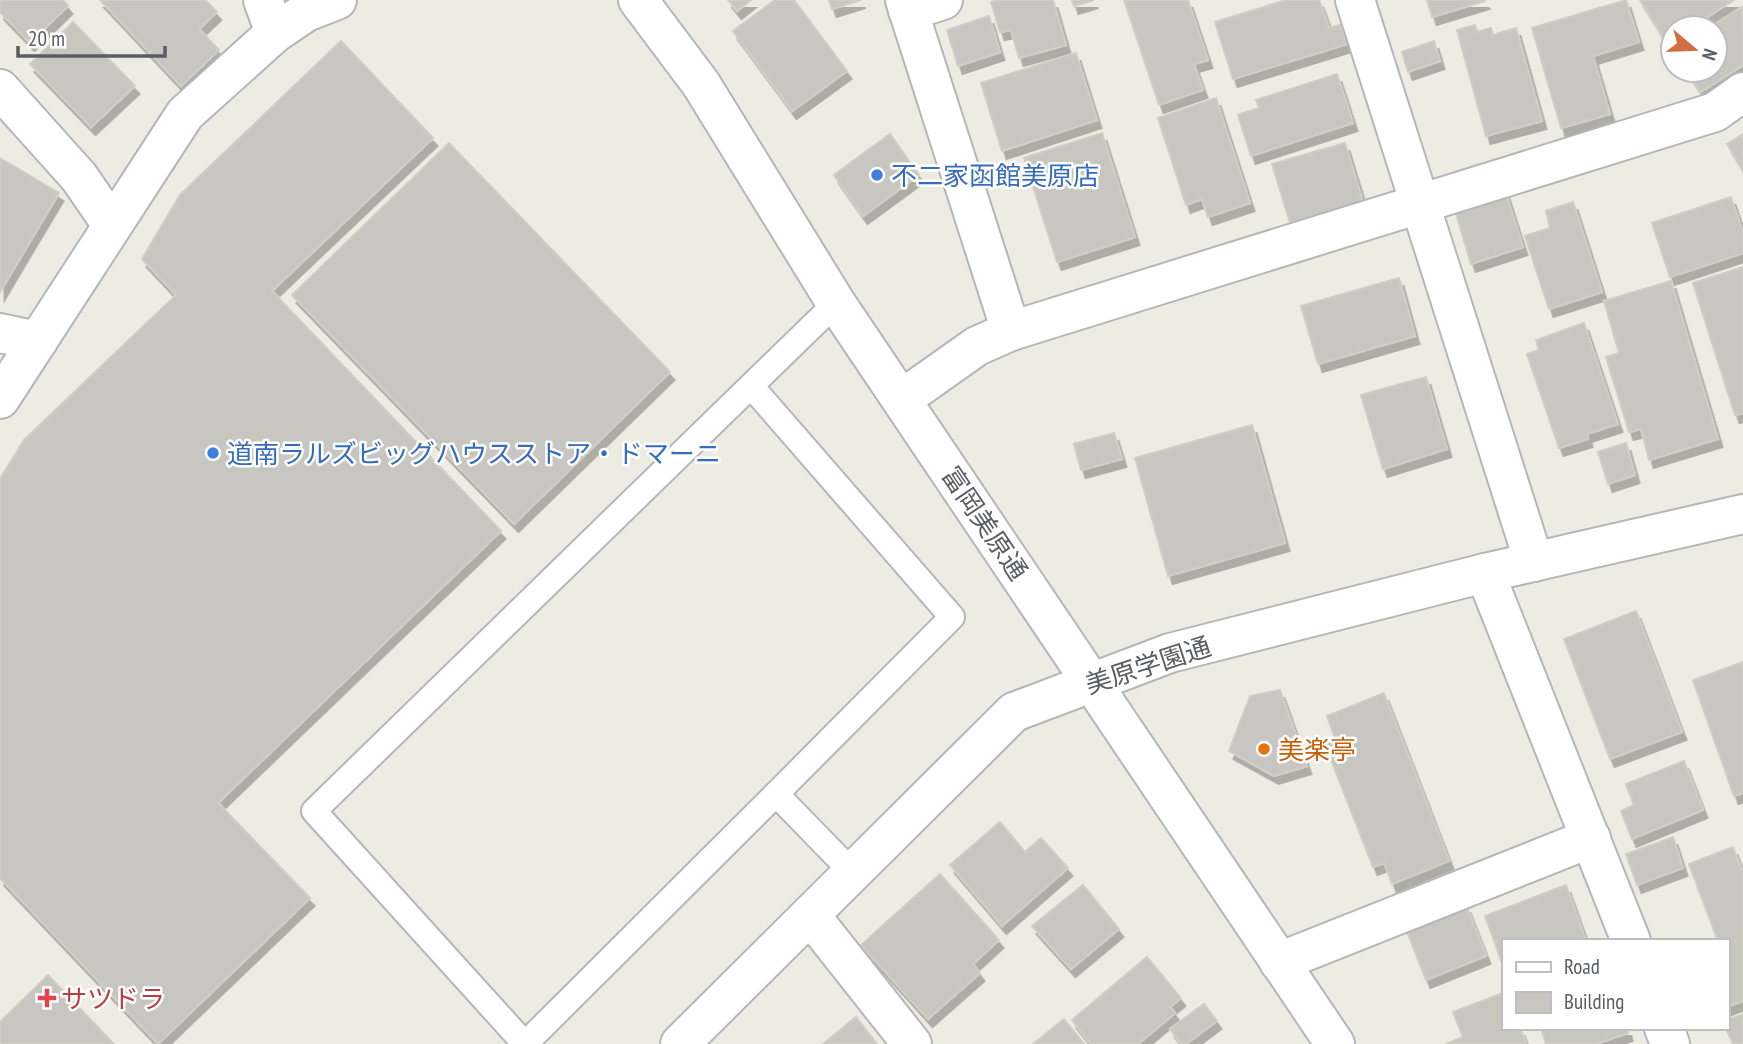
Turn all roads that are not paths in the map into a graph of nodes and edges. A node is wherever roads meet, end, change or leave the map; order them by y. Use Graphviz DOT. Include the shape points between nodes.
graph roads {
  1 [pos="337,0"];
  2 [pos="638,0"];
  3 [pos="1355,0"];
  4 [pos="919,4"];
  5 [pos="269,17"];
  6 [pos="0,89"];
  7 [pos="1743,92"];
  8 [pos="1421,204"];
  9 [pos="112,225"];
  10 [pos="836,303"];
  11 [pos="1011,331"];
  12 [pos="0,333"];
  13 [pos="38,341"];
  14 [pos="751,386"];
  15 [pos="0,399"];
  16 [pos="902,399"];
  17 [pos="1743,514"];
  18 [pos="1534,562"];
  19 [pos="1485,573"];
  20 [pos="1094,682"];
  21 [pos="776,794"];
  22 [pos="1591,838"];
  23 [pos="853,873"];
  24 [pos="810,915"];
  25 [pos="1630,939"];
  26 [pos="1279,962"];
  27 [pos="525,1044"];
  28 [pos="680,1044"];
  29 [pos="912,1044"];
  30 [pos="1335,1044"];
  1 -- 5 [label="street" via="306,12"];
  2 -- 10 [label="street, 富岡美原通" via="701,84"];
  3 -- 8 [label="street"];
  4 -- 11 [label="street"];
  5 -- 9 [label="street" via="185,114"];
  6 -- 9 [label="street" via="79,177"];
  7 -- 8 [label="street" via="1715,112"];
  8 -- 11 [label="street"];
  8 -- 18 [label="street"];
  9 -- 13 [label="street"];
  10 -- 14 [label="lane"];
  10 -- 16 [label="street, 富岡美原通"];
  11 -- 16 [label="street" via="977,346"];
  12 -- 13 [label="street"];
  13 -- 15 [label="street"];
  14 -- 21 [label="lane" via="952,617"];
  14 -- 27 [label="lane" via="314,811"];
  16 -- 20 [label="street, 富岡美原通"];
  17 -- 18 [label="street, 美原学園通"];
  18 -- 19 [label="street, 美原学園通"];
  19 -- 20 [label="street, 美原学園通" via="1170,653"];
  19 -- 22 [label="street"];
  20 -- 23 [label="street, 美原学園通" via="1014,712"];
  20 -- 26 [label="street, 富岡美原通"];
  21 -- 23 [label="lane"];
  21 -- 27 [label="lane"];
  22 -- 25 [label="street"];
  22 -- 26 [label="street"];
  23 -- 24 [label="street, 美原学園通"];
  24 -- 28 [label="street, 美原学園通"];
  24 -- 29 [label="street"];
  26 -- 30 [label="street, 富岡美原通"];
}
